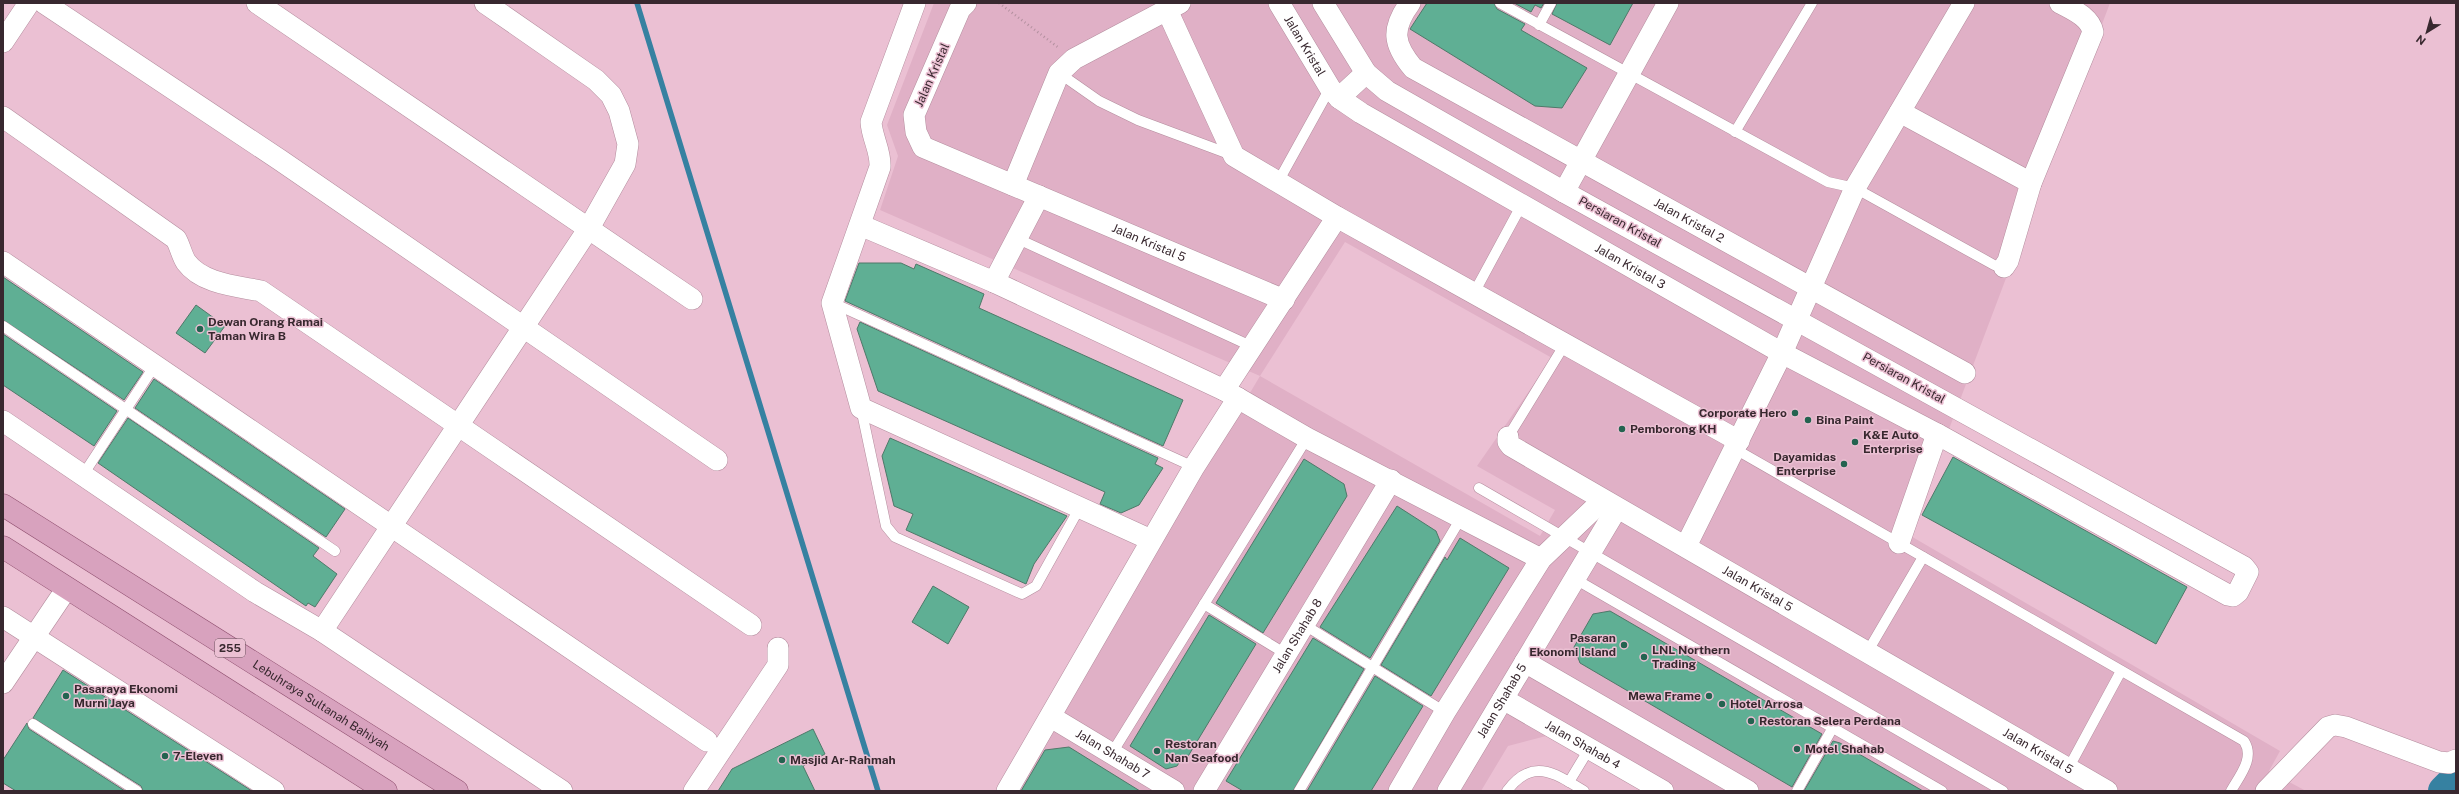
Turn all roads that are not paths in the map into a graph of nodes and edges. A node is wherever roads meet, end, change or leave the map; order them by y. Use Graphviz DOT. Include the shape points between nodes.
graph roads {
  1 [pos="29,3"];
  2 [pos="44,3"];
  3 [pos="257,3"];
  4 [pos="485,3"];
  5 [pos="915,3"];
  6 [pos="966,3"];
  7 [pos="1279,3"];
  8 [pos="1323,3"];
  9 [pos="1410,3"];
  10 [pos="1500,3"];
  11 [pos="1551,3"];
  12 [pos="1668,3"];
  13 [pos="1812,3"];
  14 [pos="1964,3"];
  15 [pos="2060,3"];
  16 [pos="1174,6"];
  17 [pos="1539,25"];
  18 [pos="3,42"];
  19 [pos="1066,66"];
  20 [pos="1366,73"];
  21 [pos="1628,74"];
  22 [pos="1334,93"];
  23 [pos="1900,112"];
  24 [pos="3,117"];
  25 [pos="1734,132"];
  26 [pos="1234,156"];
  27 [pos="1580,162"];
  28 [pos="1278,182"];
  29 [pos="2031,183"];
  30 [pos="1013,185"];
  31 [pos="1855,188"];
  32 [pos="1564,192"];
  33 [pos="1039,196"];
  34 [pos="1522,206"];
  35 [pos="1337,217"];
  36 [pos="860,225"];
  37 [pos="589,228"];
  38 [pos="1016,238"];
  39 [pos="3,262"];
  40 [pos="2004,267"];
  41 [pos="994,282"];
  42 [pos="1810,288"];
  43 [pos="1474,293"];
  44 [pos="692,299"];
  45 [pos="1284,300"];
  46 [pos="832,302"];
  47 [pos="1796,318"];
  48 [pos="3,326"];
  49 [pos="521,328"];
  50 [pos="1564,344"];
  51 [pos="1253,347"];
  52 [pos="1782,353"];
  53 [pos="155,365"];
  54 [pos="1965,373"];
  55 [pos="1231,394"];
  56 [pos="861,408"];
  57 [pos="126,410"];
  58 [pos="3,421"];
  59 [pos="458,424"];
  60 [pos="1937,434"];
  61 [pos="1508,437"];
  62 [pos="1307,438"];
  63 [pos="1737,445"];
  64 [pos="717,460"];
  65 [pos="1194,467"];
  66 [pos="83,475"];
  67 [pos="1391,480"];
  68 [pos="1479,488"];
  69 [pos="1610,504"];
  70 [pos="3,505"];
  71 [pos="1080,507"];
  72 [pos="1461,518"];
  73 [pos="391,528"];
  74 [pos="1563,536"];
  75 [pos="1151,540"];
  76 [pos="1899,543"];
  77 [pos="1686,546"];
  78 [pos="3,547"];
  79 [pos="335,551"];
  80 [pos="1591,552"];
  81 [pos="1923,557"];
  82 [pos="1541,559"];
  83 [pos="1575,579"];
  84 [pos="67,588"];
  85 [pos="1204,604"];
  86 [pos="3,617"];
  87 [pos="1303,624"];
  88 [pos="751,625"];
  89 [pos="322,631"];
  90 [pos="34,637"];
  91 [pos="778,648"];
  92 [pos="1868,651"];
  93 [pos="1286,654"];
  94 [pos="1525,662"];
  95 [pos="1372,666"];
  96 [pos="2121,671"];
  97 [pos="3,682"];
  98 [pos="1503,699"];
  99 [pos="1445,712"];
  100 [pos="1051,717"];
  101 [pos="33,724"];
  102 [pos="1832,729"];
  103 [pos="707,741"];
  104 [pos="1589,749"];
  105 [pos="1112,753"];
  106 [pos="2456,760"];
  107 [pos="2068,769"];
  108 [pos="1569,782"];
  109 [pos="1010,790"];
  110 [pos="137,791"];
  111 [pos="274,791"];
  112 [pos="386,791"];
  113 [pos="457,791"];
  114 [pos="562,791"];
  115 [pos="694,791"];
  116 [pos="1174,791"];
  117 [pos="1204,791"];
  118 [pos="1299,791"];
  119 [pos="1399,791"];
  120 [pos="1448,791"];
  121 [pos="1507,791"];
  122 [pos="1584,791"];
  123 [pos="1663,791"];
  124 [pos="1748,791"];
  125 [pos="1797,791"];
  126 [pos="1942,791"];
  127 [pos="2003,791"];
  128 [pos="2107,791"];
  129 [pos="2231,791"];
  130 [pos="2266,791"];
  1 -- 18 [label="street"];
  2 -- 49 [label="street" via="280,160"];
  3 -- 37 [label="street"];
  4 -- 37 [label="street" via="596,80 611,95 619,111 628,144 625,164"];
  5 -- 36 [label="street" via="870,122 881,159"];
  6 -- 30 [label="street, Jalan Kristal" via="960,10 914,115 916,132 923,147"];
  7 -- 22 [label="street, Jalan Kristal"];
  8 -- 20 [label="street, Persiaran Kristal"];
  9 -- 27 [label="street, Jalan Kristal 2" via="1400,17 1397,34 1399,52 1413,68"];
  10 -- 17 [label="lane"];
  11 -- 17 [label="lane"];
  12 -- 21 [label="street"];
  13 -- 25 [label="lane"];
  14 -- 23 [label="street"];
  15 -- 29 [label="street" via="2085,18 2092,25 2093,32"];
  16 -- 19 [label="street"];
  16 -- 26 [label="street"];
  17 -- 21 [label="lane"];
  19 -- 26 [label="lane" via="1099,101 1138,120"];
  19 -- 30 [label="street"];
  20 -- 22 [label="street"];
  20 -- 32 [label="street, Persiaran Kristal" via="1387,91"];
  21 -- 25 [label="lane"];
  21 -- 27 [label="street"];
  22 -- 28 [label="lane"];
  22 -- 34 [label="street, Jalan Kristal 3"];
  23 -- 29 [label="street"];
  23 -- 31 [label="street"];
  24 -- 59 [label="street" via="176,239 187,263 204,276 218,282 261,291"];
  25 -- 31 [label="lane" via="1828,182"];
  26 -- 28 [label="street"];
  27 -- 32 [label="street"];
  27 -- 42 [label="street, Jalan Kristal 2"];
  28 -- 35 [label="street"];
  29 -- 40 [label="street"];
  30 -- 33 [label="street, Jalan Kristal 5"];
  31 -- 40 [label="lane" via="1994,266"];
  31 -- 42 [label="street"];
  32 -- 47 [label="street, Persiaran Kristal"];
  33 -- 38 [label="street"];
  33 -- 45 [label="street, Jalan Kristal 5"];
  34 -- 43 [label="lane"];
  34 -- 52 [label="street, Jalan Kristal 3"];
  35 -- 43 [label="street"];
  35 -- 45 [label="street"];
  36 -- 41 [label="street"];
  36 -- 46 [label="street"];
  37 -- 44 [label="street"];
  37 -- 49 [label="street"];
  38 -- 41 [label="street"];
  38 -- 51 [label="lane"];
  39 -- 53 [label="street"];
  41 -- 55 [label="street"];
  42 -- 47 [label="street"];
  42 -- 54 [label="street, Jalan Kristal 2"];
  43 -- 50 [label="street"];
  45 -- 51 [label="street"];
  46 -- 56 [label="street"];
  46 -- 65 [label="lane"];
  47 -- 52 [label="street"];
  47 -- 60 [label="street, Persiaran Kristal" via="2244,567 2248,572 2235,594 2228,595"];
  48 -- 57 [label="lane"];
  49 -- 59 [label="street"];
  49 -- 64 [label="street"];
  50 -- 61 [label="lane, Jalan Kristal 5"];
  50 -- 63 [label="street"];
  51 -- 55 [label="street"];
  52 -- 60 [label="street, Jalan Kristal 3"];
  52 -- 63 [label="street"];
  53 -- 57 [label="lane"];
  53 -- 73 [label="street"];
  55 -- 62 [label="street"];
  55 -- 65 [label="street"];
  56 -- 71 [label="street"];
  56 -- 71 [label="lane" via="886,526 895,537 1022,594 1036,586"];
  57 -- 66 [label="lane"];
  57 -- 79 [label="lane"];
  58 -- 66 [label="street"];
  59 -- 73 [label="street"];
  59 -- 88 [label="street"];
  60 -- 76 [label="street"];
  61 -- 69 [label="street, Jalan Kristal 5" via="1511,446"];
  62 -- 67 [label="street"];
  62 -- 85 [label="lane"];
  63 -- 76 [label="lane"];
  63 -- 77 [label="street"];
  65 -- 75 [label="street"];
  66 -- 89 [label="street" via="255,592"];
  67 -- 72 [label="street"];
  67 -- 87 [label="street, Jalan Shahab 8"];
  68 -- 74 [label="lane"];
  69 -- 74 [label="street"];
  69 -- 77 [label="street, Jalan Kristal 5"];
  69 -- 80 [label="street, Jalan Shahab 5"];
  70 -- 113 [label="main road, Lebuhraya Sultanah Bahiyah / 255"];
  71 -- 75 [label="street"];
  72 -- 82 [label="street"];
  72 -- 95 [label="lane"];
  73 -- 89 [label="street"];
  73 -- 103 [label="street"];
  74 -- 80 [label="lane"];
  74 -- 82 [label="street"];
  75 -- 100 [label="street"];
  76 -- 81 [label="lane"];
  77 -- 92 [label="street, Jalan Kristal 5"];
  78 -- 84 [label="main road"];
  80 -- 83 [label="street, Jalan Shahab 5"];
  80 -- 127 [label="lane"];
  81 -- 92 [label="lane"];
  81 -- 96 [label="lane"];
  82 -- 99 [label="street"];
  83 -- 94 [label="street, Jalan Shahab 5"];
  83 -- 102 [label="lane"];
  84 -- 90 [label="street"];
  84 -- 112 [label="main road"];
  85 -- 93 [label="lane"];
  85 -- 105 [label="lane"];
  86 -- 90 [label="street"];
  87 -- 93 [label="street, Jalan Shahab 8"];
  87 -- 95 [label="lane"];
  89 -- 114 [label="street"];
  90 -- 97 [label="street"];
  90 -- 111 [label="street"];
  91 -- 115 [label="street" via="778,665"];
  92 -- 107 [label="street, Jalan Kristal 5"];
  93 -- 117 [label="street, Jalan Shahab 8"];
  94 -- 98 [label="street, Jalan Shahab 5"];
  94 -- 124 [label="street"];
  95 -- 99 [label="lane"];
  95 -- 118 [label="lane"];
  96 -- 107 [label="lane"];
  96 -- 129 [label="lane" via="2244,742 2249,757"];
  98 -- 104 [label="street, Jalan Shahab 4"];
  98 -- 120 [label="street, Jalan Shahab 5"];
  99 -- 119 [label="street"];
  100 -- 105 [label="street, Jalan Shahab 7"];
  100 -- 109 [label="street"];
  101 -- 110 [label="lane"];
  102 -- 125 [label="lane"];
  102 -- 126 [label="lane"];
  104 -- 108 [label="lane"];
  104 -- 123 [label="street, Jalan Shahab 4"];
  105 -- 116 [label="street, Jalan Shahab 7"];
  106 -- 130 [label="street" via="2449,763 2439,762 2341,725 2335,725 2328,727"];
  107 -- 128 [label="street, Jalan Kristal 5"];
  108 -- 121 [label="lane" via="1547,772 1536,771 1525,773 1516,779"];
  108 -- 122 [label="lane"];
}
